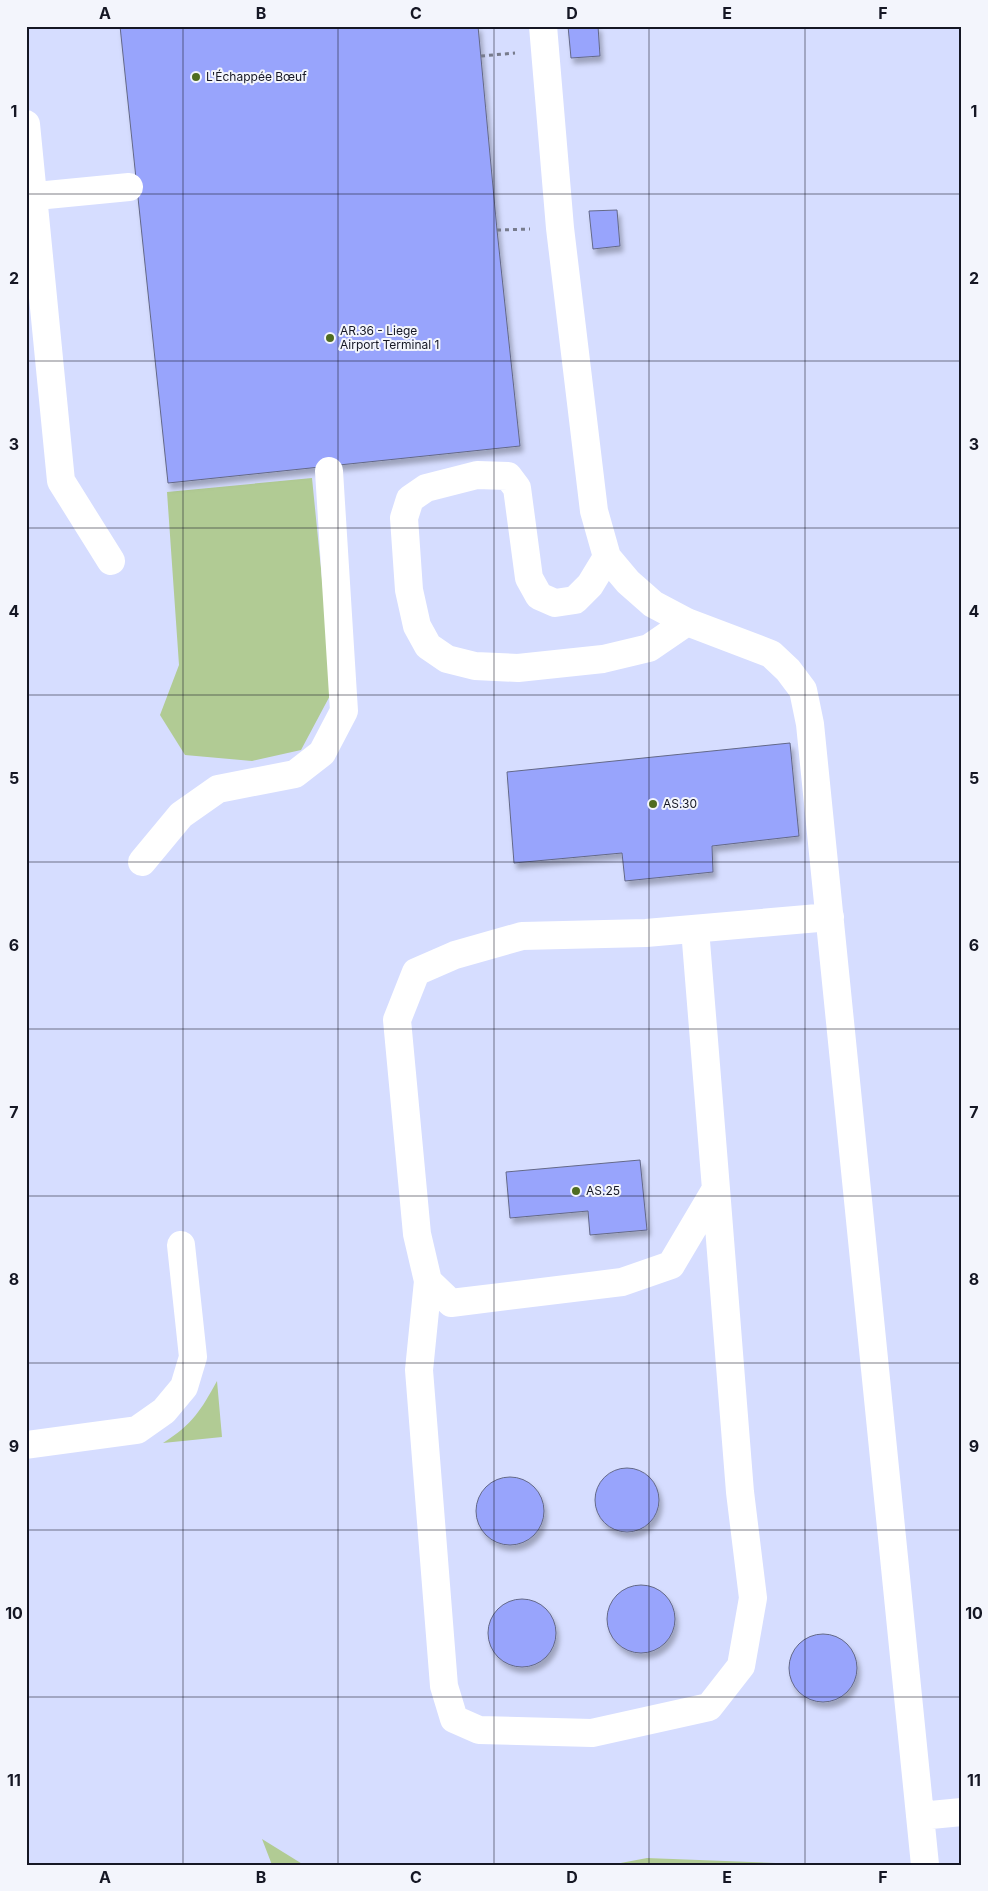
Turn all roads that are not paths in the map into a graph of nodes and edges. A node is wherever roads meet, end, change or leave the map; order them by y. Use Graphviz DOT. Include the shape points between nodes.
graph roads {
  1 [pos="543,26"];
  2 [pos="26,124"];
  3 [pos="129,187"];
  4 [pos="30,197"];
  5 [pos="329,471"];
  6 [pos="607,558"];
  7 [pos="111,561"];
  8 [pos="687,622"];
  9 [pos="142,862"];
  10 [pos="830,917"];
  11 [pos="695,929"];
  12 [pos="716,1189"];
  13 [pos="181,1245"];
  14 [pos="428,1281"];
  15 [pos="26,1445"];
  16 [pos="962,1812"];
  17 [pos="920,1816"];
  18 [pos="925,1865"];
  1 -- 6 [label="street" via="560,228 594,511"];
  2 -- 4 [label="street"];
  3 -- 4 [label="street"];
  4 -- 7 [label="street" via="61,481"];
  5 -- 9 [label="street" via="344,711 322,753 295,774 218,789 181,814"];
  6 -- 8 [label="street" via="653,604"];
  6 -- 8 [label="street" via="576,600 555,603 539,596 530,578 517,488 508,476 477,475 426,488 410,499 404,518 409,590 417,626 428,646 447,659 475,666 518,668 603,659 649,648"];
  8 -- 10 [label="street" via="771,654 803,690 810,724"];
  10 -- 11 [label="street"];
  10 -- 17 [label="street"];
  11 -- 12 [label="street"];
  11 -- 14 [label="street" via="522,936 455,955 416,972 397,1020 417,1234"];
  12 -- 14 [label="street" via="671,1265 622,1282 451,1303"];
  12 -- 14 [label="street" via="740,1492 752,1598 741,1666 709,1707 592,1733 479,1730 454,1719 444,1686 419,1370"];
  13 -- 15 [label="street" via="192,1357 184,1387 164,1411 137,1430"];
  16 -- 17 [label="street"];
  17 -- 18 [label="street"];
}
